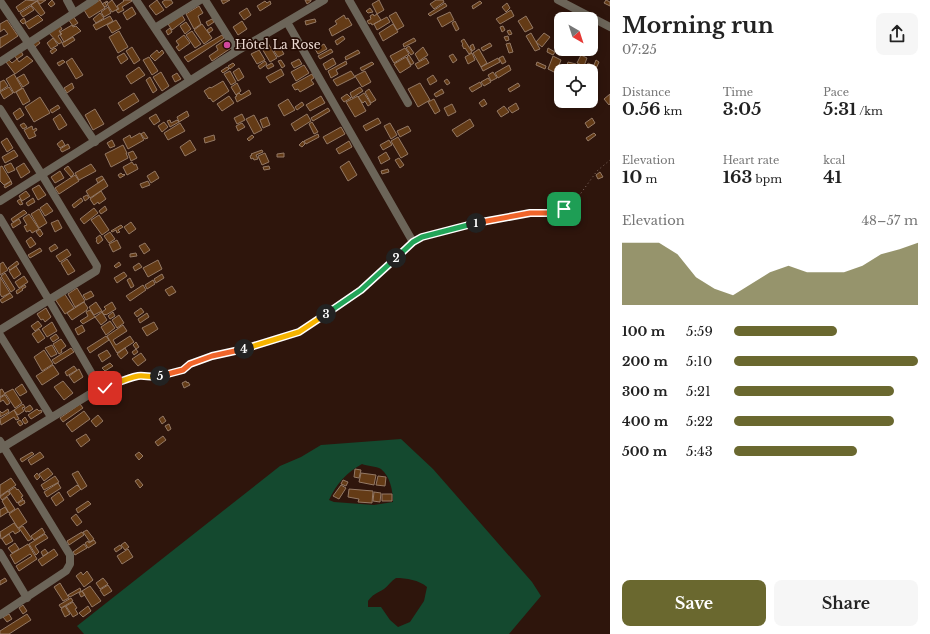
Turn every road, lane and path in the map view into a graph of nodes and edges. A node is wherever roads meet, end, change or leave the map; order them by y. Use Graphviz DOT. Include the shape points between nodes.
graph roads {
  1 [pos="67,0"];
  2 [pos="94,0"];
  3 [pos="136,0"];
  4 [pos="200,0"];
  5 [pos="205,0"];
  6 [pos="324,0"];
  7 [pos="350,0"];
  8 [pos="558,0"];
  9 [pos="0,1"];
  10 [pos="74,13"];
  11 [pos="287,22"];
  12 [pos="610,27"];
  13 [pos="155,28"];
  14 [pos="28,43"];
  15 [pos="237,52"];
  16 [pos="0,62"];
  17 [pos="190,82"];
  18 [pos="408,103"];
  19 [pos="0,109"];
  20 [pos="95,142"];
  21 [pos="610,160"];
  22 [pos="42,175"];
  23 [pos="0,201"];
  24 [pos="0,218"];
  25 [pos="413,242"];
  26 [pos="49,300"];
  27 [pos="0,330"];
  28 [pos="0,336"];
  29 [pos="100,388"];
  30 [pos="51,417"];
  31 [pos="1,446"];
  32 [pos="0,552"];
  33 [pos="27,598"];
  34 [pos="0,615"];
  1 -- 10 [label="street"];
  2 -- 10 [label="street"];
  3 -- 13 [label="street"];
  4 -- 13 [label="street"];
  5 -- 15 [label="street"];
  6 -- 11 [label="street"];
  7 -- 18 [label="street"];
  8 -- 12 [label="street"];
  9 -- 14 [label="street"];
  10 -- 14 [label="street"];
  11 -- 15 [label="street"];
  11 -- 25 [label="street"];
  13 -- 17 [label="street"];
  14 -- 16 [label="street"];
  14 -- 20 [label="street"];
  15 -- 17 [label="street"];
  17 -- 20 [label="street"];
  19 -- 22 [label="street"];
  20 -- 22 [label="street"];
  21 -- 25 [label="path" via="597,171 576,200 564,209 485,221 422,237"];
  22 -- 23 [label="street"];
  22 -- 26 [label="street" via="97,266 96,271"];
  24 -- 26 [label="street"];
  25 -- 29 [label="path" via="361,290 299,332 212,356 177,372 154,377 139,376"];
  26 -- 27 [label="street"];
  26 -- 29 [label="street"];
  28 -- 30 [label="street"];
  29 -- 30 [label="street"];
  30 -- 31 [label="street"];
  31 -- 33 [label="street" via="70,555 70,564 66,571"];
  32 -- 33 [label="street"];
  33 -- 34 [label="street"];
}
